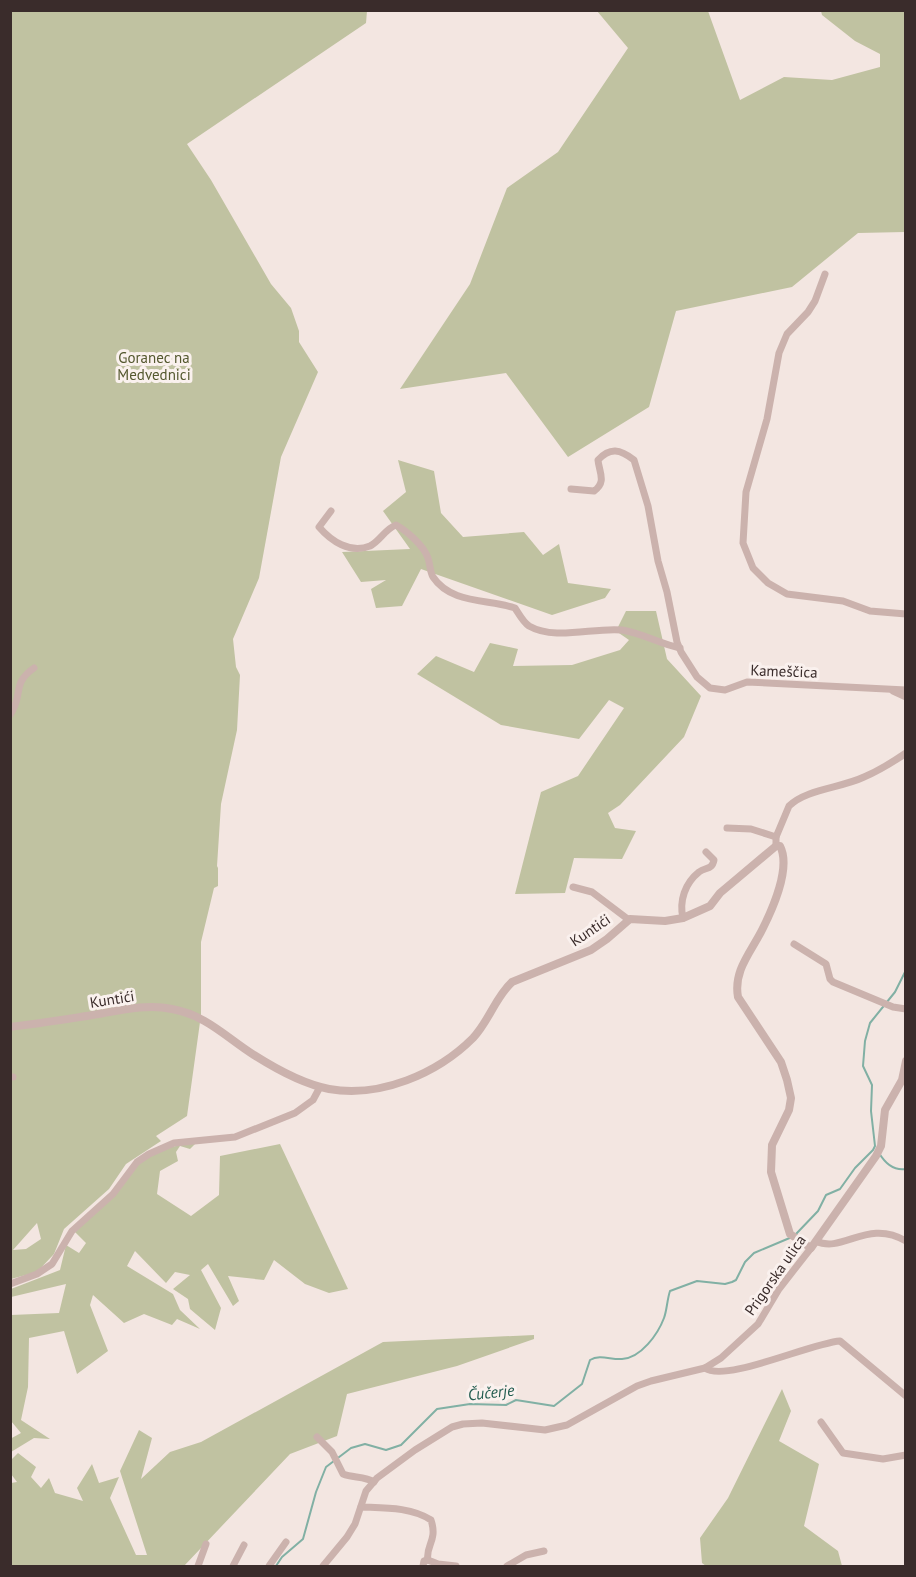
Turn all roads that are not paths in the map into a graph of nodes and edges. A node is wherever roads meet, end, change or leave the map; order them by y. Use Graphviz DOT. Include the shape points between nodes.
graph roads {
  1 [pos="825,274"];
  2 [pos="572,489"];
  3 [pos="331,511"];
  4 [pos="906,614"];
  5 [pos="680,648"];
  6 [pos="34,668"];
  7 [pos="891,689"];
  8 [pos="906,690"];
  9 [pos="906,697"];
  10 [pos="10,715"];
  11 [pos="906,753"];
  12 [pos="727,828"];
  13 [pos="776,841"];
  14 [pos="706,852"];
  15 [pos="573,887"];
  16 [pos="683,918"];
  17 [pos="629,920"];
  18 [pos="794,944"];
  19 [pos="906,1009"];
  20 [pos="10,1028"];
  21 [pos="906,1061"];
  22 [pos="904,1083"];
  23 [pos="320,1087"];
  24 [pos="906,1241"];
  25 [pos="814,1244"];
  26 [pos="10,1284"];
  27 [pos="705,1368"];
  28 [pos="906,1396"];
  29 [pos="821,1422"];
  30 [pos="317,1437"];
  31 [pos="906,1455"];
  32 [pos="374,1482"];
  33 [pos="361,1507"];
  34 [pos="286,1542"];
  35 [pos="206,1544"];
  36 [pos="244,1545"];
  37 [pos="544,1551"];
  38 [pos="426,1563"];
  39 [pos="198,1566"];
  40 [pos="236,1566"];
  41 [pos="268,1566"];
  42 [pos="323,1566"];
  43 [pos="456,1566"];
  44 [pos="507,1566"];
  1 -- 4 [label="street" via="815,301 788,334 779,353 767,419 746,492 743,543 753,567 768,583 788,594 843,601 870,611"];
  2 -- 5 [label="street, Kameščica" via="599,488 602,483 598,460 610,450 634,460"];
  3 -- 5 [label="street" via="319,527 329,540 347,547 370,546 396,525 422,549 432,576 443,586 468,600 515,608 530,627 586,633 623,630"];
  5 -- 7 [label="street, Kameščica" via="697,677 710,688 725,690 747,682"];
  6 -- 10 [label="street" via="21,680 18,704"];
  7 -- 8 [label="street, Kameščica"];
  7 -- 9 [label="street, Kameščica"];
  11 -- 13 [label="street" via="864,777 797,799 789,806"];
  12 -- 13 [label="street" via="751,829"];
  13 -- 16 [label="street, Kuntići" via="710,906"];
  13 -- 25 [label="street" via="782,851 782,877 736,987 742,1003 781,1062 791,1098 786,1119 772,1145 771,1172 793,1236"];
  14 -- 16 [label="street" via="713,864 698,873 687,887 681,905"];
  15 -- 17 [label="street" via="592,892"];
  16 -- 17 [label="street, Kuntići"];
  17 -- 23 [label="street, Kuntići" via="591,950 512,982 475,1035 413,1078 388,1087"];
  18 -- 19 [label="street" via="826,964 833,981"];
  20 -- 23 [label="street, Kuntići" via="128,1009 173,1009 211,1023 253,1054"];
  21 -- 22 [label="street, Prigorska ulica"];
  22 -- 25 [label="street, Prigorska ulica" via="885,1110 878,1152"];
  23 -- 26 [label="street" via="313,1100 295,1113 235,1137 174,1143 148,1154 137,1162 113,1194 72,1231 52,1264"];
  24 -- 25 [label="street" via="885,1232"];
  25 -- 27 [label="street, Prigorska ulica" via="758,1324"];
  27 -- 28 [label="street" via="710,1372 745,1367 840,1341"];
  27 -- 32 [label="street, Prigorska ulica" via="637,1386 556,1428 482,1423 452,1427"];
  29 -- 31 [label="street" via="843,1453 883,1460"];
  30 -- 32 [label="street" via="332,1452 343,1474"];
  32 -- 33 [label="street, Prigorska ulica"];
  33 -- 38 [label="street" via="423,1514 431,1520 434,1539"];
  33 -- 42 [label="street, Prigorska ulica" via="346,1538"];
  34 -- 41 [label="street"];
  35 -- 39 [label="street"];
  36 -- 40 [label="street"];
  37 -- 44 [label="street" via="526,1555"];
  38 -- 43 [label="street"];
}
